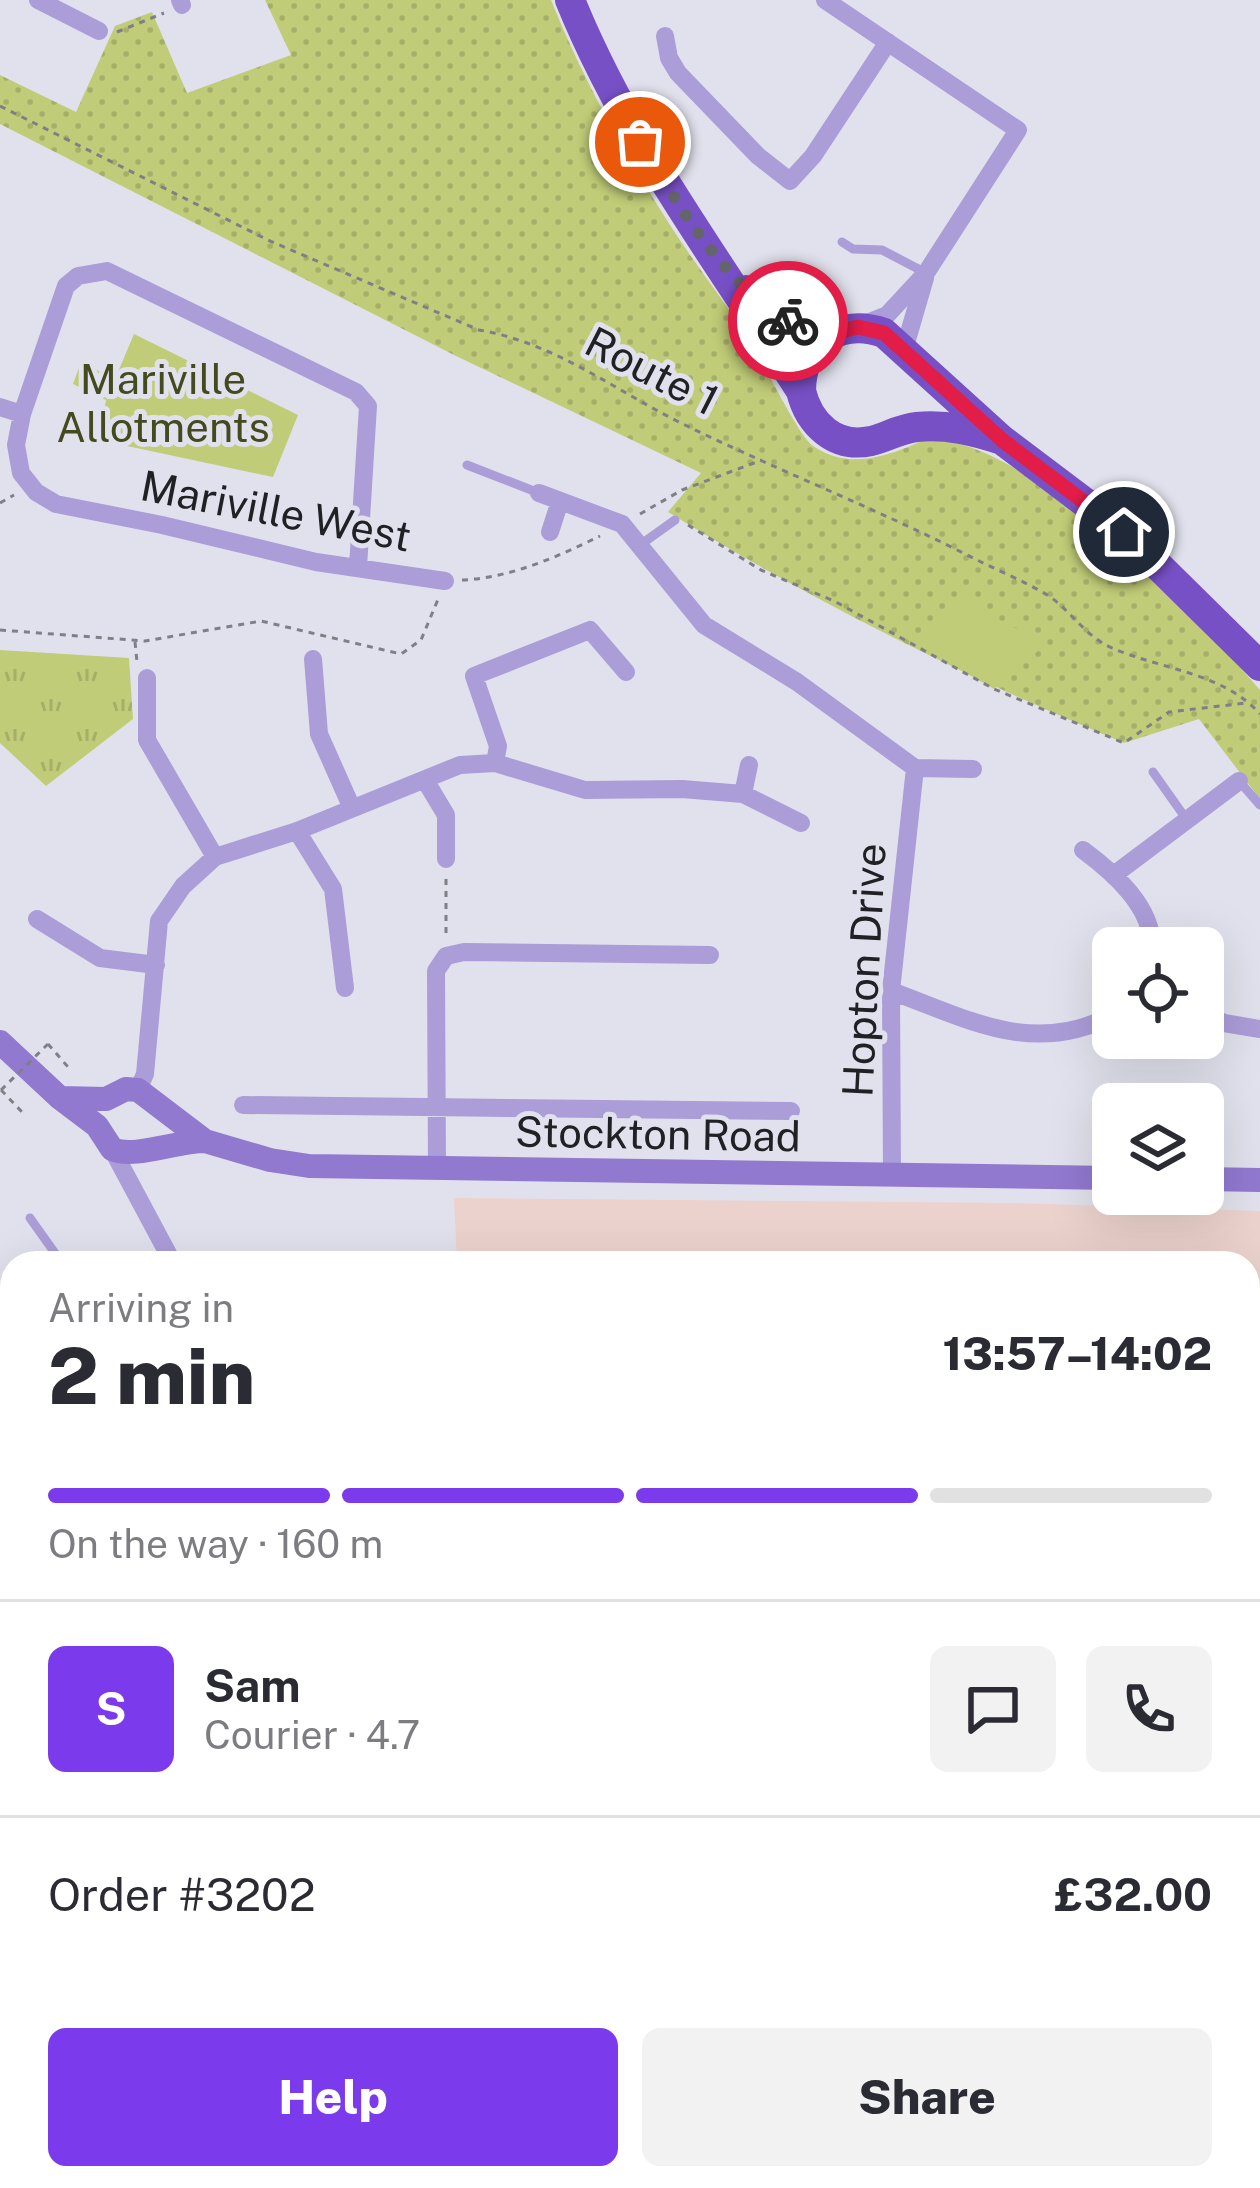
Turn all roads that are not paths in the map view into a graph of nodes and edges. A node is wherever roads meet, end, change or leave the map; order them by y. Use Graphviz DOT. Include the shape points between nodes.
graph roads {
  1 [pos="38,0"];
  2 [pos="570,0"];
  3 [pos="825,0"];
  4 [pos="99,31"];
  5 [pos="665,37"];
  6 [pos="888,42"];
  7 [pos="842,242"];
  8 [pos="724,269"];
  9 [pos="926,273"];
  10 [pos="845,330"];
  11 [pos="908,355"];
  12 [pos="801,391"];
  13 [pos="0,407"];
  14 [pos="22,414"];
  15 [pos="893,431"];
  16 [pos="1002,440"];
  17 [pos="467,465"];
  18 [pos="538,493"];
  19 [pos="560,501"];
  20 [pos="675,520"];
  21 [pos="550,532"];
  22 [pos="640,544"];
  23 [pos="358,567"];
  24 [pos="446,581"];
  25 [pos="313,659"];
  26 [pos="1260,666"];
  27 [pos="626,672"];
  28 [pos="147,678"];
  29 [pos="495,763"];
  30 [pos="749,764"];
  31 [pos="915,768"];
  32 [pos="973,769"];
  33 [pos="1153,772"];
  34 [pos="425,780"];
  35 [pos="1240,782"];
  36 [pos="742,794"];
  37 [pos="1260,805"];
  38 [pos="351,806"];
  39 [pos="1187,820"];
  40 [pos="801,823"];
  41 [pos="298,831"];
  42 [pos="1083,850"];
  43 [pos="215,856"];
  44 [pos="446,859"];
  45 [pos="1115,874"];
  46 [pos="37,920"];
  47 [pos="1151,927"];
  48 [pos="710,955"];
  49 [pos="155,965"];
  50 [pos="345,988"];
  51 [pos="891,991"];
  52 [pos="1092,1023"];
  53 [pos="1224,1023"];
  54 [pos="1260,1029"];
  55 [pos="0,1042"];
  56 [pos="148,1097"];
  57 [pos="60,1098"];
  58 [pos="106,1099"];
  59 [pos="243,1105"];
  60 [pos="436,1106"];
  61 [pos="791,1111"];
  62 [pos="98,1126"];
  63 [pos="205,1141"];
  64 [pos="112,1149"];
  65 [pos="146,1150"];
  66 [pos="437,1170"];
  67 [pos="892,1176"];
  68 [pos="1092,1178"];
  69 [pos="1224,1179"];
  70 [pos="1260,1180"];
  71 [pos="141,1207"];
  72 [pos="30,1219"];
  73 [pos="53,1251"];
  74 [pos="166,1251"];
  1 -- 4 [label="street"];
  2 -- 8 [label="highway" via="640,142"];
  3 -- 6 [label="street"];
  5 -- 6 [label="street" via="678,73 790,181"];
  6 -- 9 [label="street" via="1018,130"];
  7 -- 9 [label="lane" via="882,250"];
  8 -- 10 [label="highway" via="789,322"];
  8 -- 12 [label="highway"];
  9 -- 10 [label="street" via="887,315"];
  9 -- 11 [label="street"];
  10 -- 11 [label="highway" via="884,333"];
  10 -- 12 [label="highway" via="811,351"];
  11 -- 15 [label="highway" via="914,399"];
  11 -- 16 [label="highway"];
  12 -- 15 [label="highway" via="810,416 830,435 855,442"];
  13 -- 14 [label="street"];
  14 -- 23 [label="street, Mariville West" via="21,473 56,504"];
  14 -- 23 [label="street, Mariville West" via="65,286 107,271 128,280 356,392 368,406"];
  15 -- 16 [label="highway" via="949,427"];
  16 -- 26 [label="highway" via="1124,532"];
  17 -- 18 [label="lane"];
  18 -- 19 [label="street"];
  19 -- 21 [label="street"];
  19 -- 22 [label="street" via="622,524"];
  20 -- 22 [label="lane"];
  22 -- 31 [label="street" via="704,625"];
  23 -- 24 [label="street, Mariville West"];
  25 -- 38 [label="street" via="319,734"];
  27 -- 29 [label="street" via="590,630 468,668 498,746"];
  28 -- 43 [label="street" via="147,740"];
  29 -- 34 [label="street" via="460,765"];
  29 -- 36 [label="street" via="585,790"];
  30 -- 36 [label="street"];
  31 -- 32 [label="street"];
  31 -- 51 [label="street, Hopton Drive"];
  33 -- 39 [label="lane"];
  34 -- 38 [label="street"];
  34 -- 44 [label="street" via="446,815"];
  35 -- 37 [label="lane"];
  35 -- 39 [label="street"];
  36 -- 40 [label="street"];
  38 -- 41 [label="street"];
  39 -- 45 [label="street"];
  41 -- 43 [label="street"];
  41 -- 50 [label="street" via="333,889"];
  42 -- 45 [label="street"];
  43 -- 49 [label="street" via="159,922"];
  45 -- 47 [label="street"];
  46 -- 49 [label="street" via="100,958"];
  48 -- 60 [label="street" via="446,956 436,971"];
  49 -- 56 [label="street"];
  51 -- 52 [label="street" via="992,1028 1053,1037"];
  51 -- 67 [label="street, Hopton Drive"];
  53 -- 54 [label="street"];
  55 -- 57 [label="main road"];
  56 -- 58 [label="main road" via="126,1089"];
  56 -- 63 [label="main road, Stockton Road"];
  56 -- 65 [label="main road" via="162,1127"];
  57 -- 58 [label="main road"];
  57 -- 62 [label="main road"];
  58 -- 62 [label="main road"];
  59 -- 60 [label="street, Stockton Road"];
  60 -- 61 [label="street, Stockton Road"];
  60 -- 66 [label="street"];
  62 -- 64 [label="main road"];
  63 -- 65 [label="main road, Stockton Road"];
  63 -- 66 [label="main road, Stockton Road" via="310,1166"];
  64 -- 65 [label="main road, Stockton Road"];
  64 -- 71 [label="street"];
  65 -- 71 [label="street" via="136,1189"];
  66 -- 67 [label="main road, Stockton Road"];
  67 -- 68 [label="main road, Stockton Road"];
  69 -- 70 [label="main road"];
  71 -- 74 [label="street"];
  72 -- 73 [label="lane"];
}
